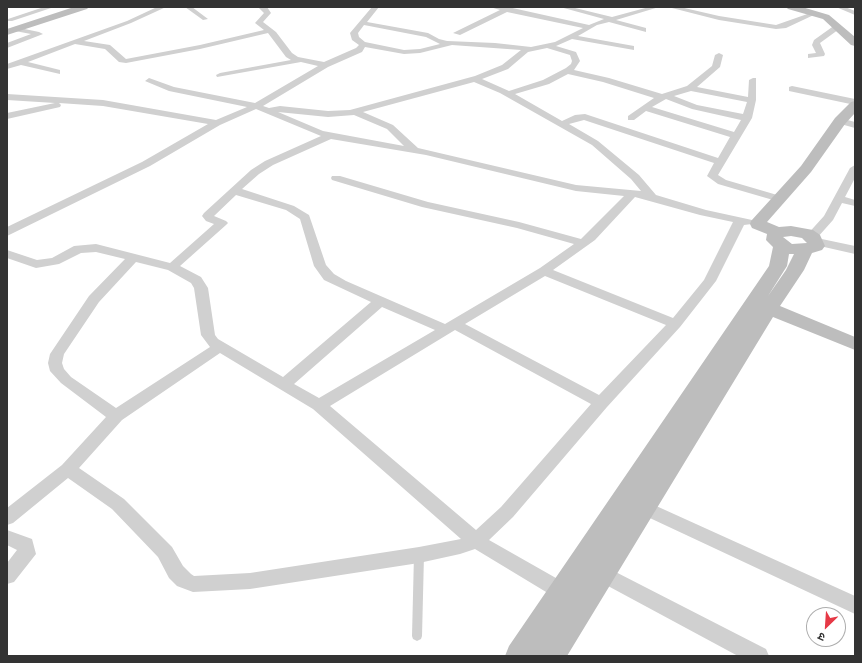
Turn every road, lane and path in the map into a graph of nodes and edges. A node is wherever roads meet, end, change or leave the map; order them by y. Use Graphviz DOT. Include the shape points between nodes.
graph roads {
  1 [pos="50,7"];
  2 [pos="84,7"];
  3 [pos="163,7"];
  4 [pos="188,7"];
  5 [pos="261,7"];
  6 [pos="376,7"];
  7 [pos="493,7"];
  8 [pos="524,7"];
  9 [pos="563,7"];
  10 [pos="656,7"];
  11 [pos="672,7"];
  12 [pos="791,7"];
  13 [pos="842,8"];
  14 [pos="511,10"];
  15 [pos="617,11"];
  16 [pos="855,12"];
  17 [pos="815,13"];
  18 [pos="632,14"];
  19 [pos="205,19"];
  20 [pos="8,20"];
  21 [pos="610,20"];
  22 [pos="363,23"];
  23 [pos="32,24"];
  24 [pos="590,27"];
  25 [pos="838,27"];
  26 [pos="18,28"];
  27 [pos="643,30"];
  28 [pos="269,31"];
  29 [pos="7,32"];
  30 [pos="457,32"];
  31 [pos="574,37"];
  32 [pos="74,42"];
  33 [pos="454,43"];
  34 [pos="855,43"];
  35 [pos="363,44"];
  36 [pos="7,46"];
  37 [pos="548,46"];
  38 [pos="631,48"];
  39 [pos="530,49"];
  40 [pos="719,55"];
  41 [pos="811,56"];
  42 [pos="302,60"];
  43 [pos="20,62"];
  44 [pos="325,65"];
  45 [pos="7,67"];
  46 [pos="567,71"];
  47 [pos="57,72"];
  48 [pos="220,75"];
  49 [pos="478,78"];
  50 [pos="753,80"];
  51 [pos="149,81"];
  52 [pos="690,88"];
  53 [pos="792,89"];
  54 [pos="508,94"];
  55 [pos="7,97"];
  56 [pos="664,97"];
  57 [pos="76,100"];
  58 [pos="752,100"];
  59 [pos="855,102"];
  60 [pos="256,106"];
  61 [pos="855,106"];
  62 [pos="645,108"];
  63 [pos="268,111"];
  64 [pos="355,112"];
  65 [pos="7,116"];
  66 [pos="631,118"];
  67 [pos="747,118"];
  68 [pos="840,122"];
  69 [pos="217,124"];
  70 [pos="562,124"];
  71 [pos="855,125"];
  72 [pos="329,136"];
  73 [pos="736,136"];
  74 [pos="415,150"];
  75 [pos="720,162"];
  76 [pos="853,173"];
  77 [pos="336,178"];
  78 [pos="236,191"];
  79 [pos="632,193"];
  80 [pos="652,197"];
  81 [pos="780,199"];
  82 [pos="838,199"];
  83 [pos="855,203"];
  84 [pos="740,221"];
  85 [pos="758,224"];
  86 [pos="7,232"];
  87 [pos="780,239"];
  88 [pos="584,243"];
  89 [pos="810,243"];
  90 [pos="855,250"];
  91 [pos="7,254"];
  92 [pos="134,257"];
  93 [pos="172,267"];
  94 [pos="544,270"];
  95 [pos="380,301"];
  96 [pos="762,306"];
  97 [pos="675,324"];
  98 [pos="450,326"];
  99 [pos="855,344"];
  100 [pos="219,347"];
  101 [pos="285,384"];
  102 [pos="601,403"];
  103 [pos="319,405"];
  104 [pos="116,416"];
  105 [pos="68,469"];
  106 [pos="643,507"];
  107 [pos="7,518"];
  108 [pos="7,537"];
  109 [pos="476,541"];
  110 [pos="419,555"];
  111 [pos="602,573"];
  112 [pos="7,576"];
  113 [pos="563,592"];
  114 [pos="855,605"];
  115 [pos="417,636"];
  116 [pos="520,656"];
  117 [pos="550,656"];
  118 [pos="758,656"];
  1 -- 20 [label="street"];
  2 -- 23 [label="main road"];
  3 -- 32 [label="street"];
  4 -- 19 [label="street"];
  5 -- 28 [label="street" via="268,12 259,23"];
  6 -- 22 [label="street"];
  7 -- 14 [label="street"];
  8 -- 14 [label="street"];
  9 -- 21 [label="street"];
  10 -- 18 [label="street"];
  11 -- 17 [label="street" via="776,27"];
  12 -- 17 [label="main road"];
  13 -- 16 [label="street"];
  14 -- 24 [label="street"];
  14 -- 30 [label="street"];
  15 -- 18 [label="street"];
  17 -- 25 [label="main road" via="826,17"];
  18 -- 21 [label="street"];
  20 -- 23 [label="street"];
  21 -- 24 [label="street"];
  21 -- 27 [label="street"];
  22 -- 33 [label="street" via="428,35 437,41"];
  22 -- 35 [label="street" via="354,36"];
  23 -- 26 [label="main road"];
  24 -- 31 [label="street"];
  25 -- 34 [label="main road"];
  25 -- 41 [label="street" via="817,42 821,54"];
  26 -- 29 [label="main road"];
  26 -- 36 [label="street" via="39,34"];
  28 -- 32 [label="street" via="126,61 107,47"];
  28 -- 42 [label="street" via="289,54"];
  31 -- 37 [label="street"];
  31 -- 38 [label="street"];
  32 -- 43 [label="street"];
  33 -- 35 [label="street" via="411,52"];
  33 -- 39 [label="street"];
  35 -- 44 [label="street" via="359,50"];
  37 -- 39 [label="street"];
  37 -- 46 [label="street" via="573,54 576,61"];
  39 -- 49 [label="street" via="505,67"];
  40 -- 52 [label="street" via="717,65"];
  42 -- 44 [label="street"];
  42 -- 48 [label="street"];
  43 -- 45 [label="street"];
  43 -- 47 [label="street"];
  44 -- 60 [label="street"];
  46 -- 54 [label="street" via="538,85"];
  46 -- 56 [label="street"];
  49 -- 54 [label="street" via="480,82"];
  49 -- 64 [label="street"];
  50 -- 58 [label="street"];
  51 -- 60 [label="street" via="172,89"];
  52 -- 56 [label="street"];
  52 -- 58 [label="street"];
  53 -- 59 [label="street"];
  54 -- 70 [label="street"];
  55 -- 57 [label="street"];
  56 -- 62 [label="street"];
  56 -- 67 [label="street"];
  57 -- 65 [label="street"];
  57 -- 69 [label="street" via="120,105"];
  58 -- 67 [label="street"];
  60 -- 63 [label="street"];
  60 -- 69 [label="street"];
  61 -- 68 [label="main road"];
  62 -- 66 [label="street"];
  62 -- 73 [label="street"];
  63 -- 64 [label="street" via="280,109 339,114"];
  63 -- 72 [label="street"];
  64 -- 74 [label="street" via="390,127"];
  67 -- 73 [label="street"];
  68 -- 71 [label="street"];
  68 -- 81 [label="main road" via="806,169"];
  69 -- 86 [label="street" via="139,168"];
  70 -- 75 [label="street" via="578,117 585,117"];
  70 -- 80 [label="street" via="600,147"];
  72 -- 74 [label="street"];
  72 -- 78 [label="street" via="263,166"];
  73 -- 75 [label="street"];
  74 -- 79 [label="street" via="576,188"];
  75 -- 81 [label="street" via="712,176 715,178"];
  76 -- 82 [label="street"];
  77 -- 88 [label="street" via="426,205 519,225"];
  78 -- 93 [label="street" via="208,216 222,223"];
  78 -- 95 [label="street" via="290,208 305,217 320,266 329,277"];
  79 -- 80 [label="street"];
  79 -- 88 [label="street" via="608,221"];
  80 -- 84 [label="street"];
  81 -- 85 [label="main road"];
  82 -- 83 [label="street"];
  82 -- 89 [label="street" via="829,218"];
  84 -- 85 [label="street"];
  84 -- 97 [label="street" via="710,281"];
  85 -- 87 [label="main road"];
  87 -- 89 [label="main road" via="791,231"];
  87 -- 96 [label="main road" via="778,266"];
  88 -- 94 [label="street"];
  89 -- 90 [label="street" via="835,244"];
  89 -- 96 [label="main road" via="795,270"];
  91 -- 92 [label="street" via="36,264 55,261 87,247"];
  92 -- 93 [label="street"];
  92 -- 104 [label="street" via="94,299 58,354 55,363 57,371 66,380"];
  93 -- 100 [label="street" via="196,280 201,288 208,335"];
  94 -- 97 [label="street"];
  94 -- 98 [label="street"];
  95 -- 98 [label="street"];
  95 -- 101 [label="street"];
  96 -- 99 [label="main road"];
  96 -- 106 [label="main road" via="745,343"];
  96 -- 113 [label="main road"];
  97 -- 102 [label="street"];
  98 -- 102 [label="street"];
  98 -- 103 [label="street"];
  100 -- 101 [label="street"];
  100 -- 104 [label="street"];
  101 -- 103 [label="street"];
  102 -- 109 [label="street" via="506,512"];
  103 -- 109 [label="street"];
  104 -- 105 [label="street"];
  105 -- 107 [label="street"];
  105 -- 110 [label="street" via="118,504 165,552 176,572 193,584 250,580"];
  106 -- 111 [label="main road"];
  106 -- 114 [label="street"];
  108 -- 112 [label="street" via="25,544 26,554"];
  109 -- 110 [label="street" via="460,547"];
  109 -- 113 [label="street"];
  110 -- 115 [label="lane"];
  111 -- 117 [label="main road"];
  111 -- 118 [label="street"];
  113 -- 116 [label="main road"];
}
